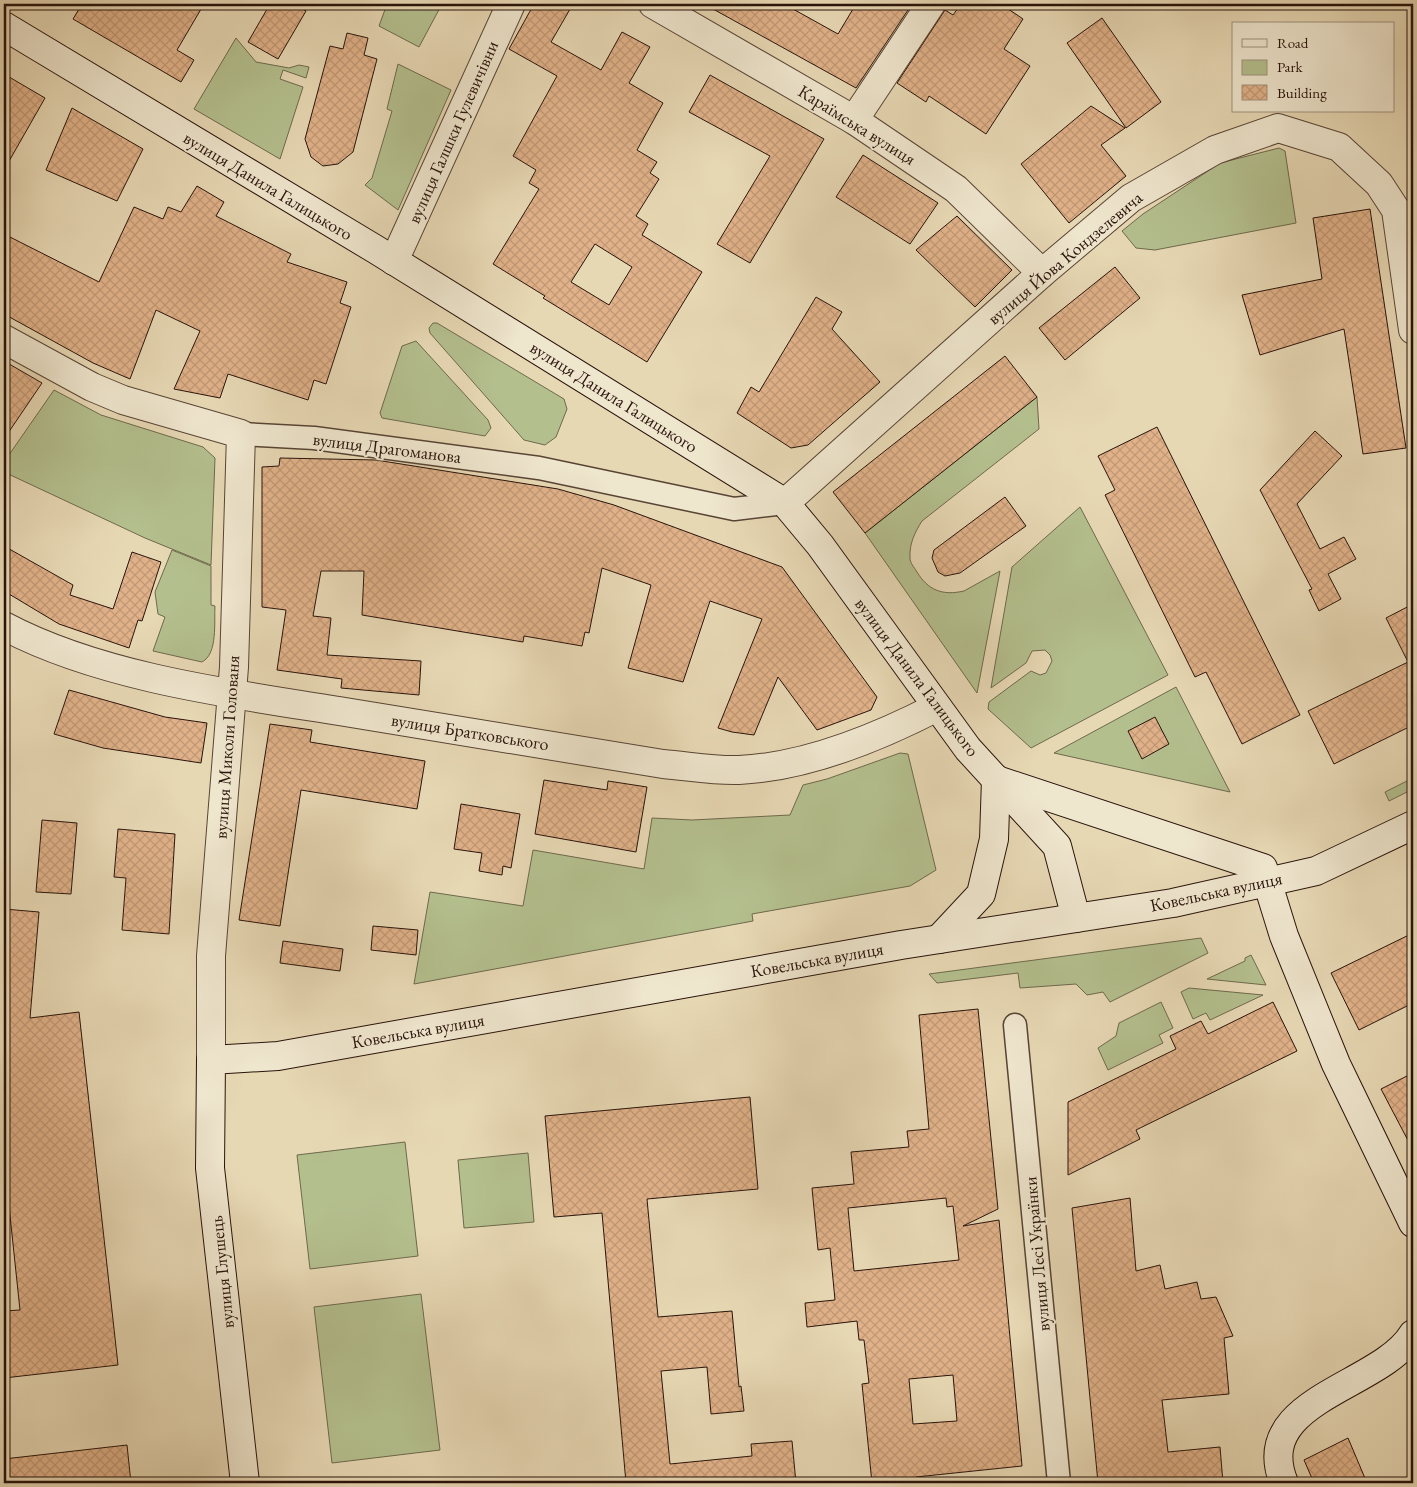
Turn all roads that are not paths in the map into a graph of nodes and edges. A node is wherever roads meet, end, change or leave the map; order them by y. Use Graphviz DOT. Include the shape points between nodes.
graph roads {
  1 [pos="511,4"];
  2 [pos="652,4"];
  3 [pos="931,4"];
  4 [pos="4,26"];
  5 [pos="854,120"];
  6 [pos="394,261"];
  7 [pos="1042,273"];
  8 [pos="1413,330"];
  9 [pos="4,339"];
  10 [pos="241,434"];
  11 [pos="785,503"];
  12 [pos="4,626"];
  13 [pos="232,694"];
  14 [pos="937,707"];
  15 [pos="996,779"];
  16 [pos="1413,824"];
  17 [pos="1267,882"];
  18 [pos="1076,918"];
  19 [pos="939,939"];
  20 [pos="1015,1025"];
  21 [pos="211,1060"];
  22 [pos="1413,1223"];
  23 [pos="1413,1334"];
  24 [pos="245,1483"];
  25 [pos="1059,1483"];
  26 [pos="1284,1483"];
  1 -- 6 [label="main road, вулиця Галшки Гулевичівни"];
  2 -- 5 [label="main road, Караїмська вулиця"];
  3 -- 5 [label="main road"];
  4 -- 6 [label="main road, вулиця Данила Галицького"];
  5 -- 7 [label="main road, Караїмська вулиця" via="956,190"];
  6 -- 11 [label="main road, вулиця Данила Галицького"];
  7 -- 8 [label="main road, вулиця Йова Кондзелевича" via="1131,198 1216,150 1278,128 1339,147 1383,190 1396,210"];
  7 -- 11 [label="main road, вулиця Йова Кондзелевича"];
  9 -- 10 [label="main road, вулиця Драгоманова" via="92,387 123,400"];
  10 -- 11 [label="street, вулиця Драгоманова" via="314,438 539,468 734,509"];
  10 -- 13 [label="main road, вулиця Миколи Голованя"];
  11 -- 14 [label="main road, вулиця Данила Галицького" via="820,545"];
  12 -- 13 [label="main road, вулиця Братковського" via="77,657"];
  13 -- 14 [label="main road, вулиця Братковського" via="663,764 738,770 780,765 820,755 901,726"];
  13 -- 21 [label="main road, вулиця Миколи Голованя" via="211,956"];
  14 -- 15 [label="main road, вулиця Данила Галицького" via="968,749"];
  15 -- 17 [label="main road" via="1263,868"];
  15 -- 18 [label="main road, вулиця Данила Галицького" via="1057,846"];
  15 -- 19 [label="main road" via="994,839 981,894"];
  16 -- 17 [label="main road, Ковельська вулиця" via="1316,872"];
  17 -- 18 [label="main road, Ковельська вулиця"];
  17 -- 22 [label="main road" via="1284,936 1336,1064"];
  18 -- 19 [label="main road, Ковельська вулиця"];
  19 -- 21 [label="main road, Ковельська вулиця" via="278,1056"];
  20 -- 25 [label="street, вулиця Лесі Українки"];
  21 -- 24 [label="main road, вулиця Глушець" via="210,1168"];
  23 -- 26 [label="main road" via="1391,1357 1300,1413 1286,1428 1279,1446 1278,1468"];
}
